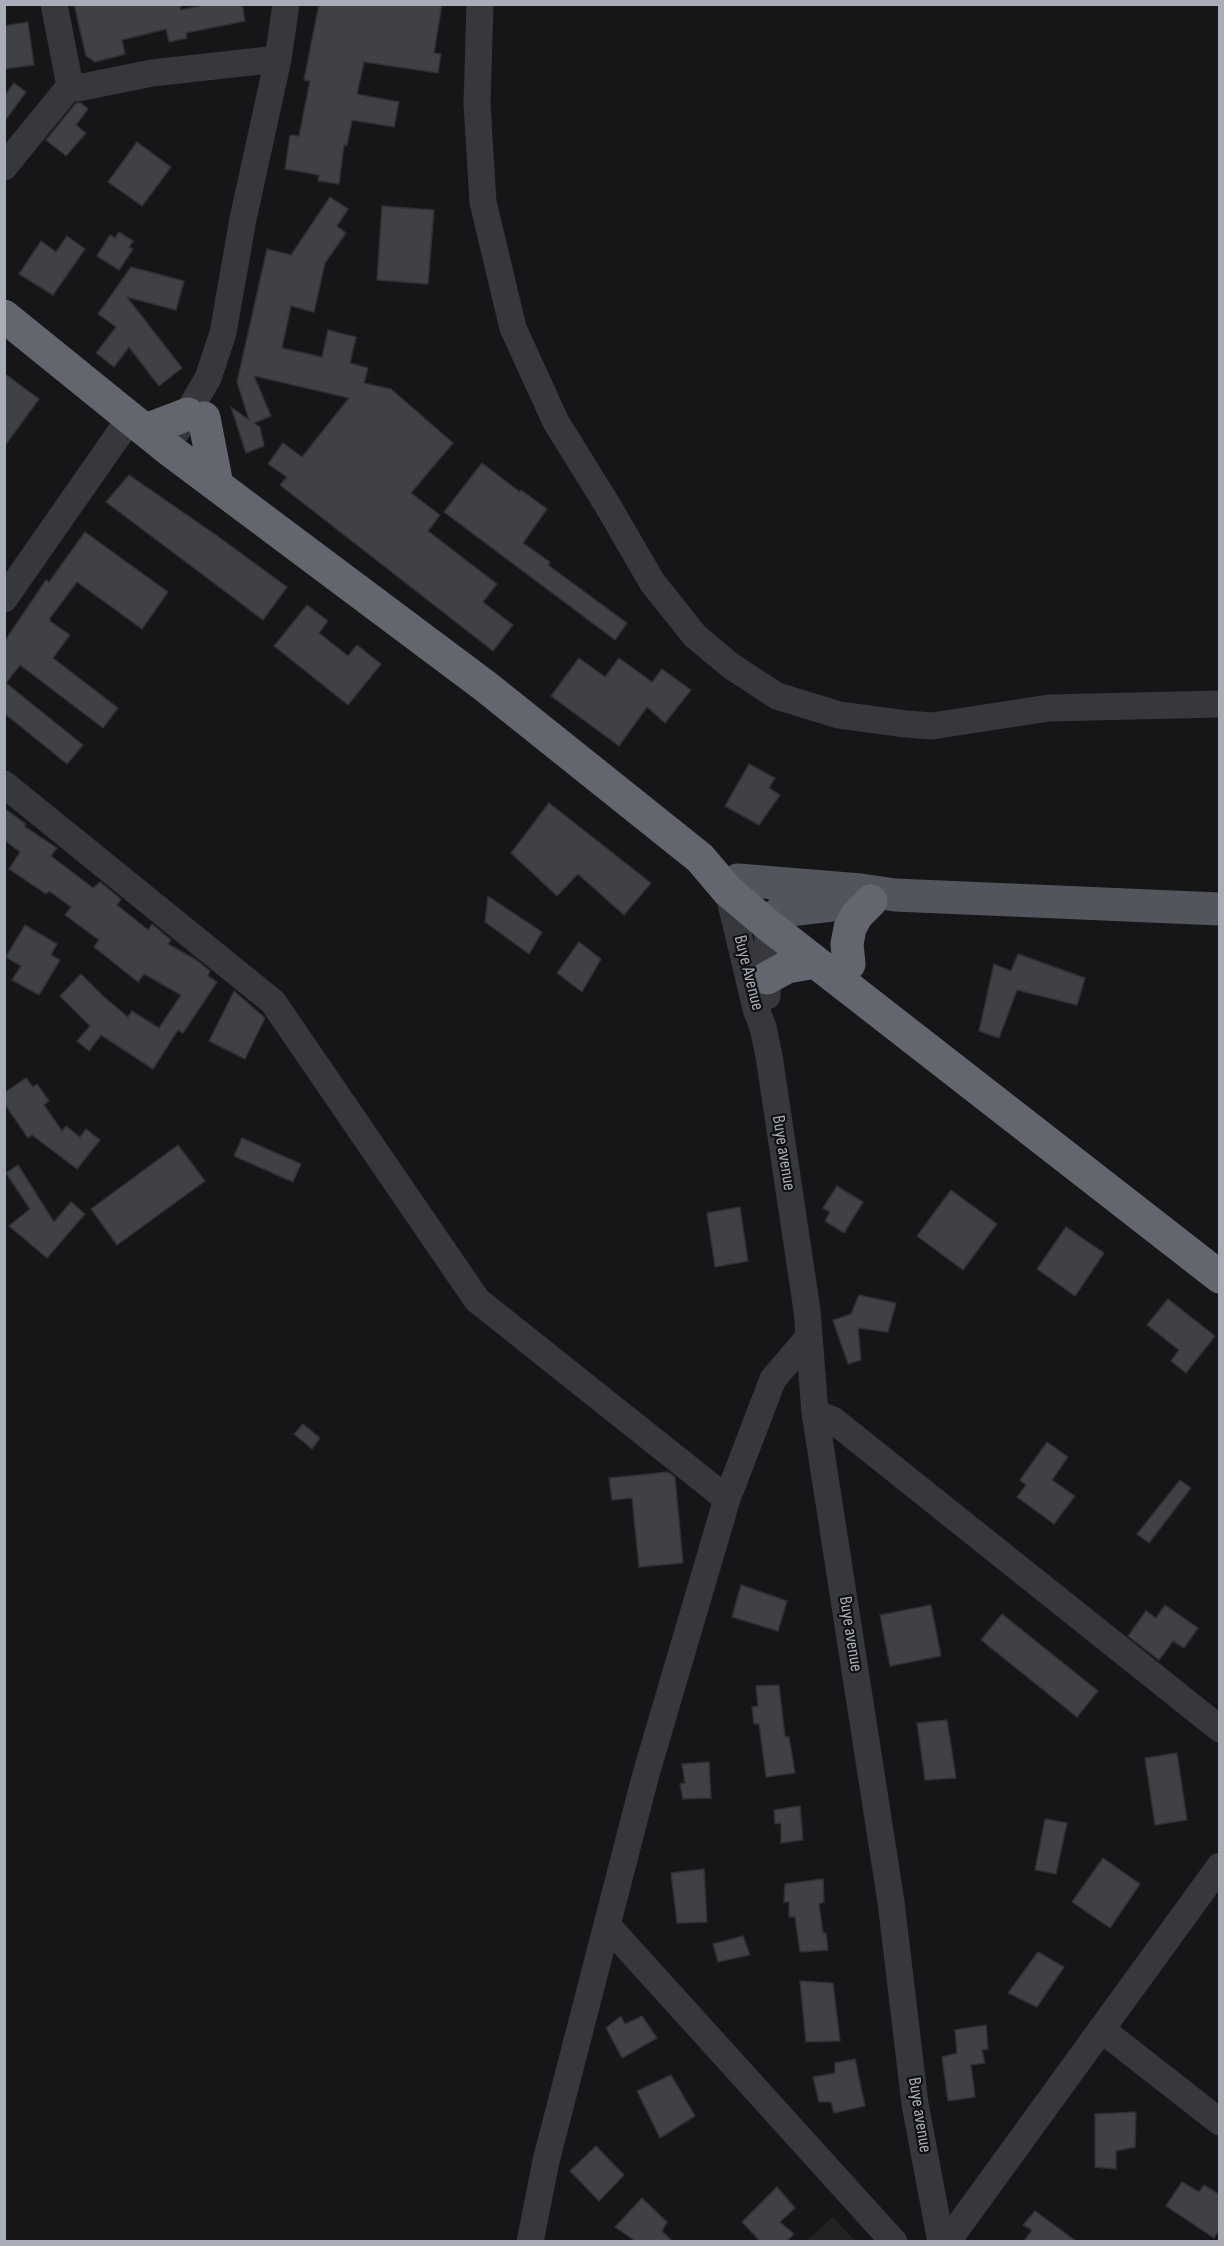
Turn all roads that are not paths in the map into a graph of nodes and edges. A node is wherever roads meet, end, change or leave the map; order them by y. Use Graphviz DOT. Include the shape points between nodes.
graph roads {
  1 [pos="54,4"];
  2 [pos="286,4"];
  3 [pos="480,4"];
  4 [pos="278,59"];
  5 [pos="70,86"];
  6 [pos="4,167"];
  7 [pos="4,316"];
  8 [pos="196,416"];
  9 [pos="156,439"];
  10 [pos="217,485"];
  11 [pos="4,598"];
  12 [pos="1220,704"];
  13 [pos="4,784"];
  14 [pos="733,885"];
  15 [pos="883,898"];
  16 [pos="1220,909"];
  17 [pos="774,918"];
  18 [pos="815,962"];
  19 [pos="849,964"];
  20 [pos="766,978"];
  21 [pos="764,1027"];
  22 [pos="921,1032"];
  23 [pos="1220,1248"];
  24 [pos="1220,1277"];
  25 [pos="809,1336"];
  26 [pos="815,1413"];
  27 [pos="727,1499"];
  28 [pos="1220,1728"];
  29 [pos="1220,1866"];
  30 [pos="607,1925"];
  31 [pos="1101,2029"];
  32 [pos="1220,2122"];
  33 [pos="539,2235"];
  34 [pos="894,2241"];
  35 [pos="940,2241"];
  36 [pos="947,2241"];
  1 -- 5 [label="street"];
  2 -- 4 [label="street"];
  3 -- 12 [label="street" via="477,104 483,202 513,328 556,422 652,582 695,636 730,666 777,696 839,715 906,724 932,726 1049,708"];
  4 -- 5 [label="street" via="152,73 78,88"];
  4 -- 8 [label="street" via="222,333"];
  5 -- 6 [label="street"];
  7 -- 9 [label="highway"];
  8 -- 9 [label="highway"];
  8 -- 9 [label="street"];
  8 -- 10 [label="highway"];
  9 -- 10 [label="highway"];
  9 -- 11 [label="street"];
  10 -- 14 [label="highway" via="485,686"];
  13 -- 27 [label="street" via="273,1002 477,1300"];
  14 -- 15 [label="main road" via="861,890"];
  14 -- 17 [label="highway"];
  14 -- 21 [label="street, Buye Avenue" via="756,1009"];
  15 -- 16 [label="main road"];
  15 -- 17 [label="main road"];
  15 -- 19 [label="highway" via="857,915 850,928"];
  17 -- 18 [label="highway"];
  17 -- 19 [label="highway"];
  17 -- 20 [label="street, Buye Avenue"];
  18 -- 20 [label="highway" via="787,967"];
  18 -- 22 [label="highway"];
  19 -- 22 [label="highway"];
  20 -- 21 [label="street, Buye Avenue"];
  21 -- 25 [label="street, Buye avenue"];
  22 -- 23 [label="highway"];
  22 -- 24 [label="highway"];
  25 -- 26 [label="street, Buye avenue"];
  25 -- 27 [label="street" via="772,1379"];
  26 -- 28 [label="street" via="833,1420"];
  26 -- 35 [label="street, Buye avenue" via="891,1902 915,2104"];
  27 -- 30 [label="street" via="646,1774"];
  29 -- 31 [label="street"];
  30 -- 33 [label="street" via="546,2161"];
  30 -- 34 [label="street"];
  31 -- 32 [label="street"];
  31 -- 36 [label="street"];
}
